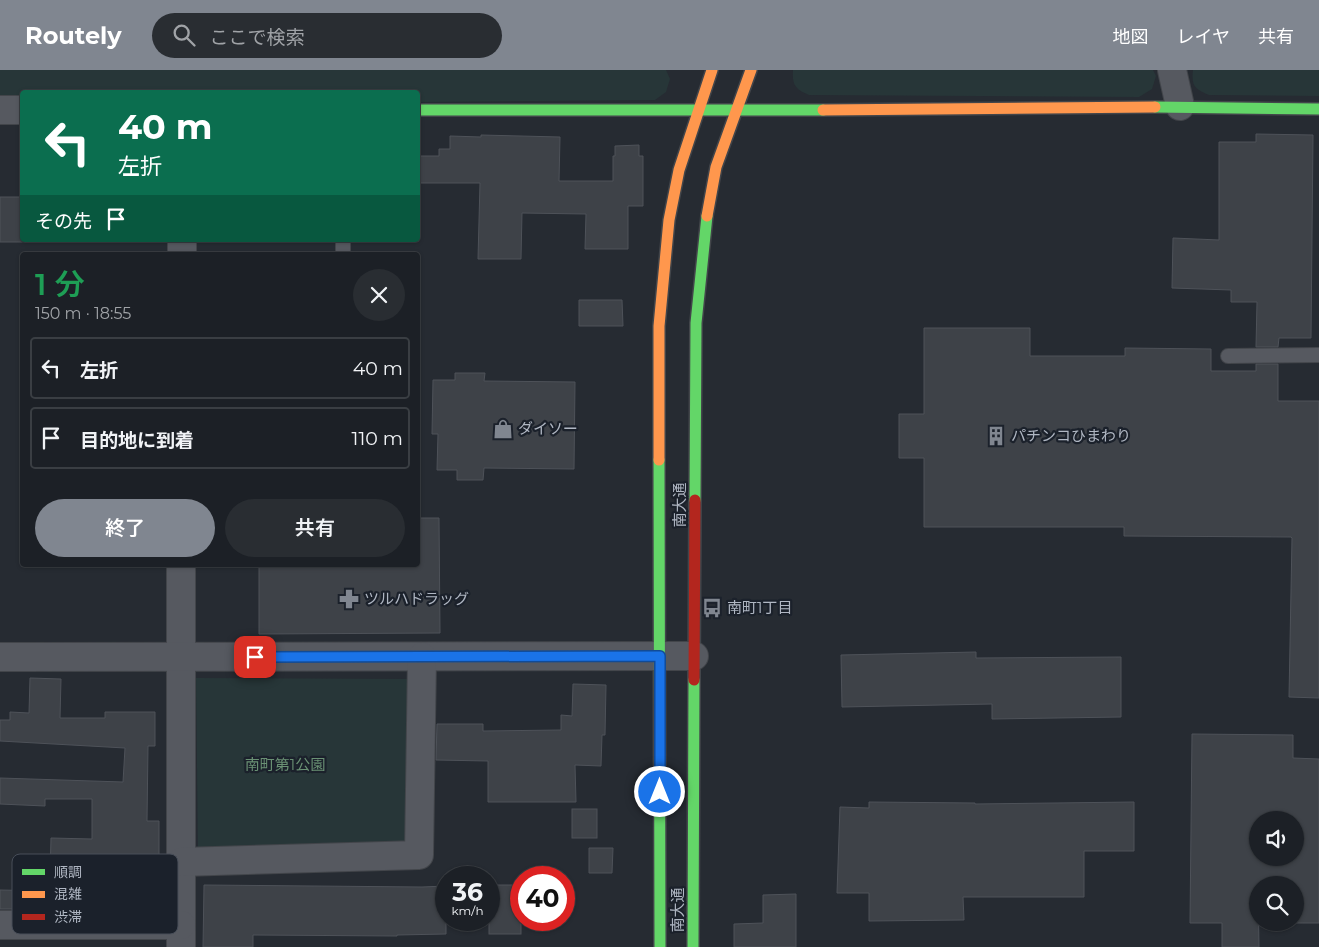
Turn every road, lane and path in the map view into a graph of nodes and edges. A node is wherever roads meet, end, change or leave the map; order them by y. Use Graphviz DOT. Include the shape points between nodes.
graph roads {
  1 [pos="712,70"];
  2 [pos="751,70"];
  3 [pos="1172,70"];
  4 [pos="1180,106"];
  5 [pos="1319,109"];
  6 [pos="0,110"];
  7 [pos="20,110"];
  8 [pos="420,110"];
  9 [pos="698,110"];
  10 [pos="736,111"];
  11 [pos="1319,355"];
  12 [pos="1228,356"];
  13 [pos="181,567"];
  14 [pos="422,656"];
  15 [pos="660,656"];
  16 [pos="694,656"];
  17 [pos="0,657"];
  18 [pos="181,657"];
  19 [pos="180,862"];
  20 [pos="71,934"];
  21 [pos="181,936"];
  22 [pos="660,947"];
  23 [pos="693,947"];
  1 -- 9 [label="street, 南大通"];
  2 -- 10 [label="street, 南大通"];
  3 -- 4 [label="street"];
  4 -- 5 [label="street"];
  4 -- 10 [label="street"];
  6 -- 7 [label="street"];
  8 -- 9 [label="street"];
  9 -- 10 [label="street"];
  9 -- 15 [label="street, 南大通" via="679,170 669,220 658,326"];
  10 -- 16 [label="street, 南大通" via="716,167 707,217 696,323"];
  11 -- 12 [label="lane"];
  13 -- 18 [label="street"];
  14 -- 15 [label="street"];
  14 -- 18 [label="street"];
  14 -- 19 [label="street" via="419,856"];
  15 -- 16 [label="street"];
  15 -- 22 [label="street, 南大通"];
  16 -- 23 [label="street, 南大通"];
  17 -- 18 [label="street"];
  18 -- 19 [label="street"];
  19 -- 21 [label="street"];
  20 -- 21 [label="street"];
}
